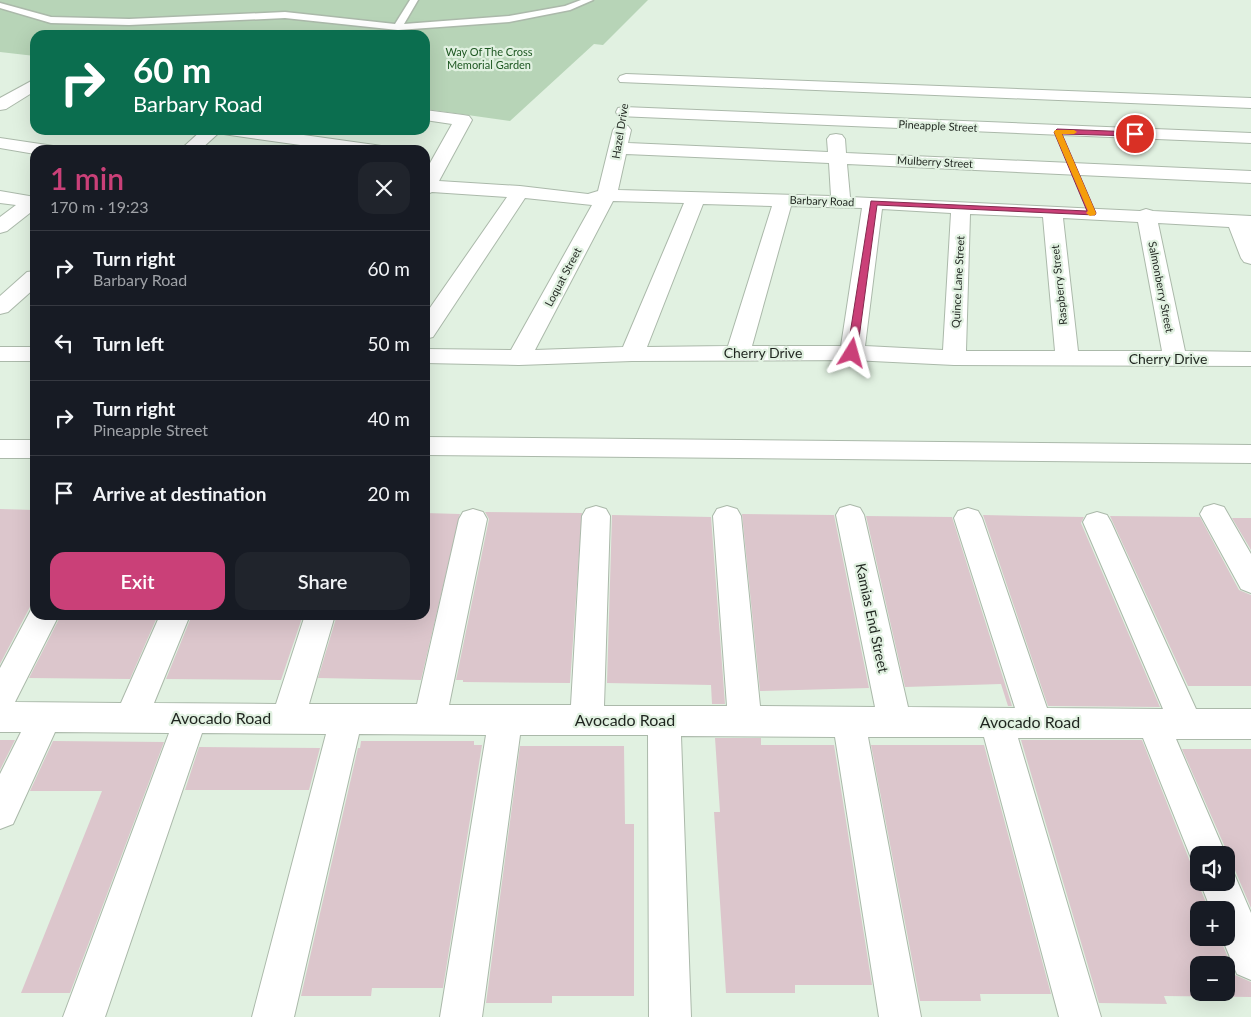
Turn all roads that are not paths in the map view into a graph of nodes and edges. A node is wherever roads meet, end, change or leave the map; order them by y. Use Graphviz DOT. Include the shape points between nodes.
graph roads {
  1 [pos="10,0"];
  2 [pos="414,0"];
  3 [pos="589,0"];
  4 [pos="0,4"];
  5 [pos="398,27"];
  6 [pos="30,87"];
  7 [pos="833,88"];
  8 [pos="1040,96"];
  9 [pos="5,102"];
  10 [pos="30,102"];
  11 [pos="1251,104"];
  12 [pos="624,112"];
  13 [pos="430,116"];
  14 [pos="835,121"];
  15 [pos="207,135"];
  16 [pos="266,135"];
  17 [pos="1251,138"];
  18 [pos="0,142"];
  19 [pos="195,145"];
  20 [pos="339,145"];
  21 [pos="30,147"];
  22 [pos="619,148"];
  23 [pos="1066,151"];
  24 [pos="838,157"];
  25 [pos="433,158"];
  26 [pos="430,170"];
  27 [pos="1251,177"];
  28 [pos="430,187"];
  29 [pos="520,192"];
  30 [pos="607,196"];
  31 [pos="0,197"];
  32 [pos="696,198"];
  33 [pos="1086,199"];
  34 [pos="783,200"];
  35 [pos="30,202"];
  36 [pos="841,202"];
  37 [pos="874,203"];
  38 [pos="30,205"];
  39 [pos="961,207"];
  40 [pos="1052,212"];
  41 [pos="1146,216"];
  42 [pos="1244,221"];
  43 [pos="0,228"];
  44 [pos="1251,258"];
  45 [pos="30,281"];
  46 [pos="0,306"];
  47 [pos="430,325"];
  48 [pos="738,353"];
  49 [pos="852,353"];
  50 [pos="0,354"];
  51 [pos="30,354"];
  52 [pos="632,354"];
  53 [pos="430,356"];
  54 [pos="520,358"];
  55 [pos="954,358"];
  56 [pos="1067,358"];
  57 [pos="1175,359"];
  58 [pos="1251,360"];
  59 [pos="430,446"];
  60 [pos="0,449"];
  61 [pos="30,449"];
  62 [pos="1251,454"];
  63 [pos="1214,514"];
  64 [pos="850,515"];
  65 [pos="596,516"];
  66 [pos="727,516"];
  67 [pos="968,518"];
  68 [pos="473,519"];
  69 [pos="1097,522"];
  70 [pos="1244,553"];
  71 [pos="1251,581"];
  72 [pos="41,620"];
  73 [pos="173,620"];
  74 [pos="318,620"];
  75 [pos="0,700"];
  76 [pos="0,717"];
  77 [pos="46,717"];
  78 [pos="132,718"];
  79 [pos="191,718"];
  80 [pos="288,718"];
  81 [pos="346,718"];
  82 [pos="430,719"];
  83 [pos="504,720"];
  84 [pos="587,720"];
  85 [pos="664,720"];
  86 [pos="745,721"];
  87 [pos="849,722"];
  88 [pos="895,722"];
  89 [pos="997,722"];
  90 [pos="1036,722"];
  91 [pos="1170,723"];
  92 [pos="1251,724"];
  93 [pos="0,812"];
  94 [pos="1205,846"];
  95 [pos="1223,891"];
  96 [pos="1251,960"];
  97 [pos="84,1017"];
  98 [pos="273,1017"];
  99 [pos="461,1017"];
  100 [pos="670,1017"];
  101 [pos="900,1017"];
  102 [pos="1080,1017"];
  1 -- 4 [label="lane"];
  2 -- 5 [label="lane"];
  3 -- 5 [label="lane" via="509,20"];
  4 -- 5 [label="lane" via="51,20 129,22 285,15"];
  6 -- 9 [label="street"];
  7 -- 8 [label="street"];
  7 -- 12 [label="street, Hazel Drive" via="628,73"];
  7 -- 14 [label="street"];
  8 -- 11 [label="street"];
  8 -- 23 [label="street"];
  9 -- 10 [label="street"];
  12 -- 14 [label="street, Pineapple Street"];
  12 -- 22 [label="street, Hazel Drive"];
  13 -- 25 [label="street" via="463,120"];
  14 -- 23 [label="street, Pineapple Street"];
  14 -- 24 [label="street"];
  15 -- 19 [label="street"];
  16 -- 20 [label="street"];
  17 -- 23 [label="street, Pineapple Street"];
  18 -- 21 [label="street"];
  22 -- 24 [label="street, Mulberry Street"];
  22 -- 30 [label="street, Hazel Drive"];
  23 -- 24 [label="street, Mulberry Street"];
  23 -- 27 [label="street, Mulberry Street"];
  23 -- 33 [label="street"];
  24 -- 36 [label="street"];
  25 -- 26 [label="street"];
  28 -- 29 [label="street, Barbary Road"];
  29 -- 30 [label="street, Barbary Road" via="588,200"];
  29 -- 47 [label="street"];
  30 -- 32 [label="street, Barbary Road"];
  30 -- 54 [label="street, Loquat Street"];
  31 -- 35 [label="street"];
  32 -- 34 [label="street, Barbary Road"];
  32 -- 52 [label="street"];
  33 -- 40 [label="street, Barbary Road"];
  33 -- 41 [label="street, Barbary Road"];
  34 -- 36 [label="street, Barbary Road"];
  34 -- 48 [label="street"];
  36 -- 37 [label="street, Barbary Road"];
  37 -- 39 [label="street, Barbary Road"];
  37 -- 49 [label="street"];
  38 -- 43 [label="street"];
  39 -- 40 [label="street, Barbary Road"];
  39 -- 55 [label="street, Quince Lane Street"];
  40 -- 56 [label="street, Raspberry Street"];
  41 -- 42 [label="street, Barbary Road"];
  41 -- 57 [label="street, Salmonberry Street"];
  42 -- 44 [label="street"];
  45 -- 46 [label="street"];
  48 -- 49 [label="street, Cherry Drive"];
  48 -- 52 [label="street, Cherry Drive"];
  49 -- 55 [label="street, Cherry Drive"];
  50 -- 51 [label="street"];
  52 -- 54 [label="street, Cherry Drive"];
  53 -- 54 [label="street, Cherry Drive"];
  55 -- 56 [label="street, Cherry Drive"];
  56 -- 57 [label="street, Cherry Drive"];
  57 -- 58 [label="street, Cherry Drive"];
  59 -- 62 [label="street"];
  60 -- 61 [label="street"];
  63 -- 70 [label="street"];
  64 -- 88 [label="street, Kamias End Street"];
  65 -- 84 [label="street"];
  66 -- 86 [label="street"];
  67 -- 90 [label="street"];
  68 -- 82 [label="street"];
  69 -- 91 [label="street"];
  70 -- 71 [label="street"];
  72 -- 75 [label="street"];
  73 -- 78 [label="street"];
  74 -- 80 [label="street"];
  76 -- 77 [label="street, Avocado Road"];
  77 -- 78 [label="street, Avocado Road"];
  77 -- 93 [label="street"];
  78 -- 79 [label="street, Avocado Road"];
  79 -- 80 [label="street, Avocado Road"];
  79 -- 97 [label="street"];
  80 -- 81 [label="street, Avocado Road"];
  81 -- 82 [label="street, Avocado Road"];
  81 -- 98 [label="street"];
  82 -- 83 [label="street, Avocado Road"];
  83 -- 84 [label="street, Avocado Road"];
  83 -- 99 [label="street"];
  84 -- 85 [label="street, Avocado Road"];
  85 -- 86 [label="street, Avocado Road"];
  85 -- 100 [label="street"];
  86 -- 87 [label="street, Avocado Road"];
  87 -- 88 [label="street, Avocado Road"];
  87 -- 101 [label="street"];
  88 -- 89 [label="street, Avocado Road"];
  89 -- 90 [label="street, Avocado Road"];
  89 -- 102 [label="street"];
  90 -- 91 [label="street, Avocado Road"];
  91 -- 92 [label="street, Avocado Road"];
  91 -- 94 [label="street"];
  95 -- 96 [label="street"];
}
